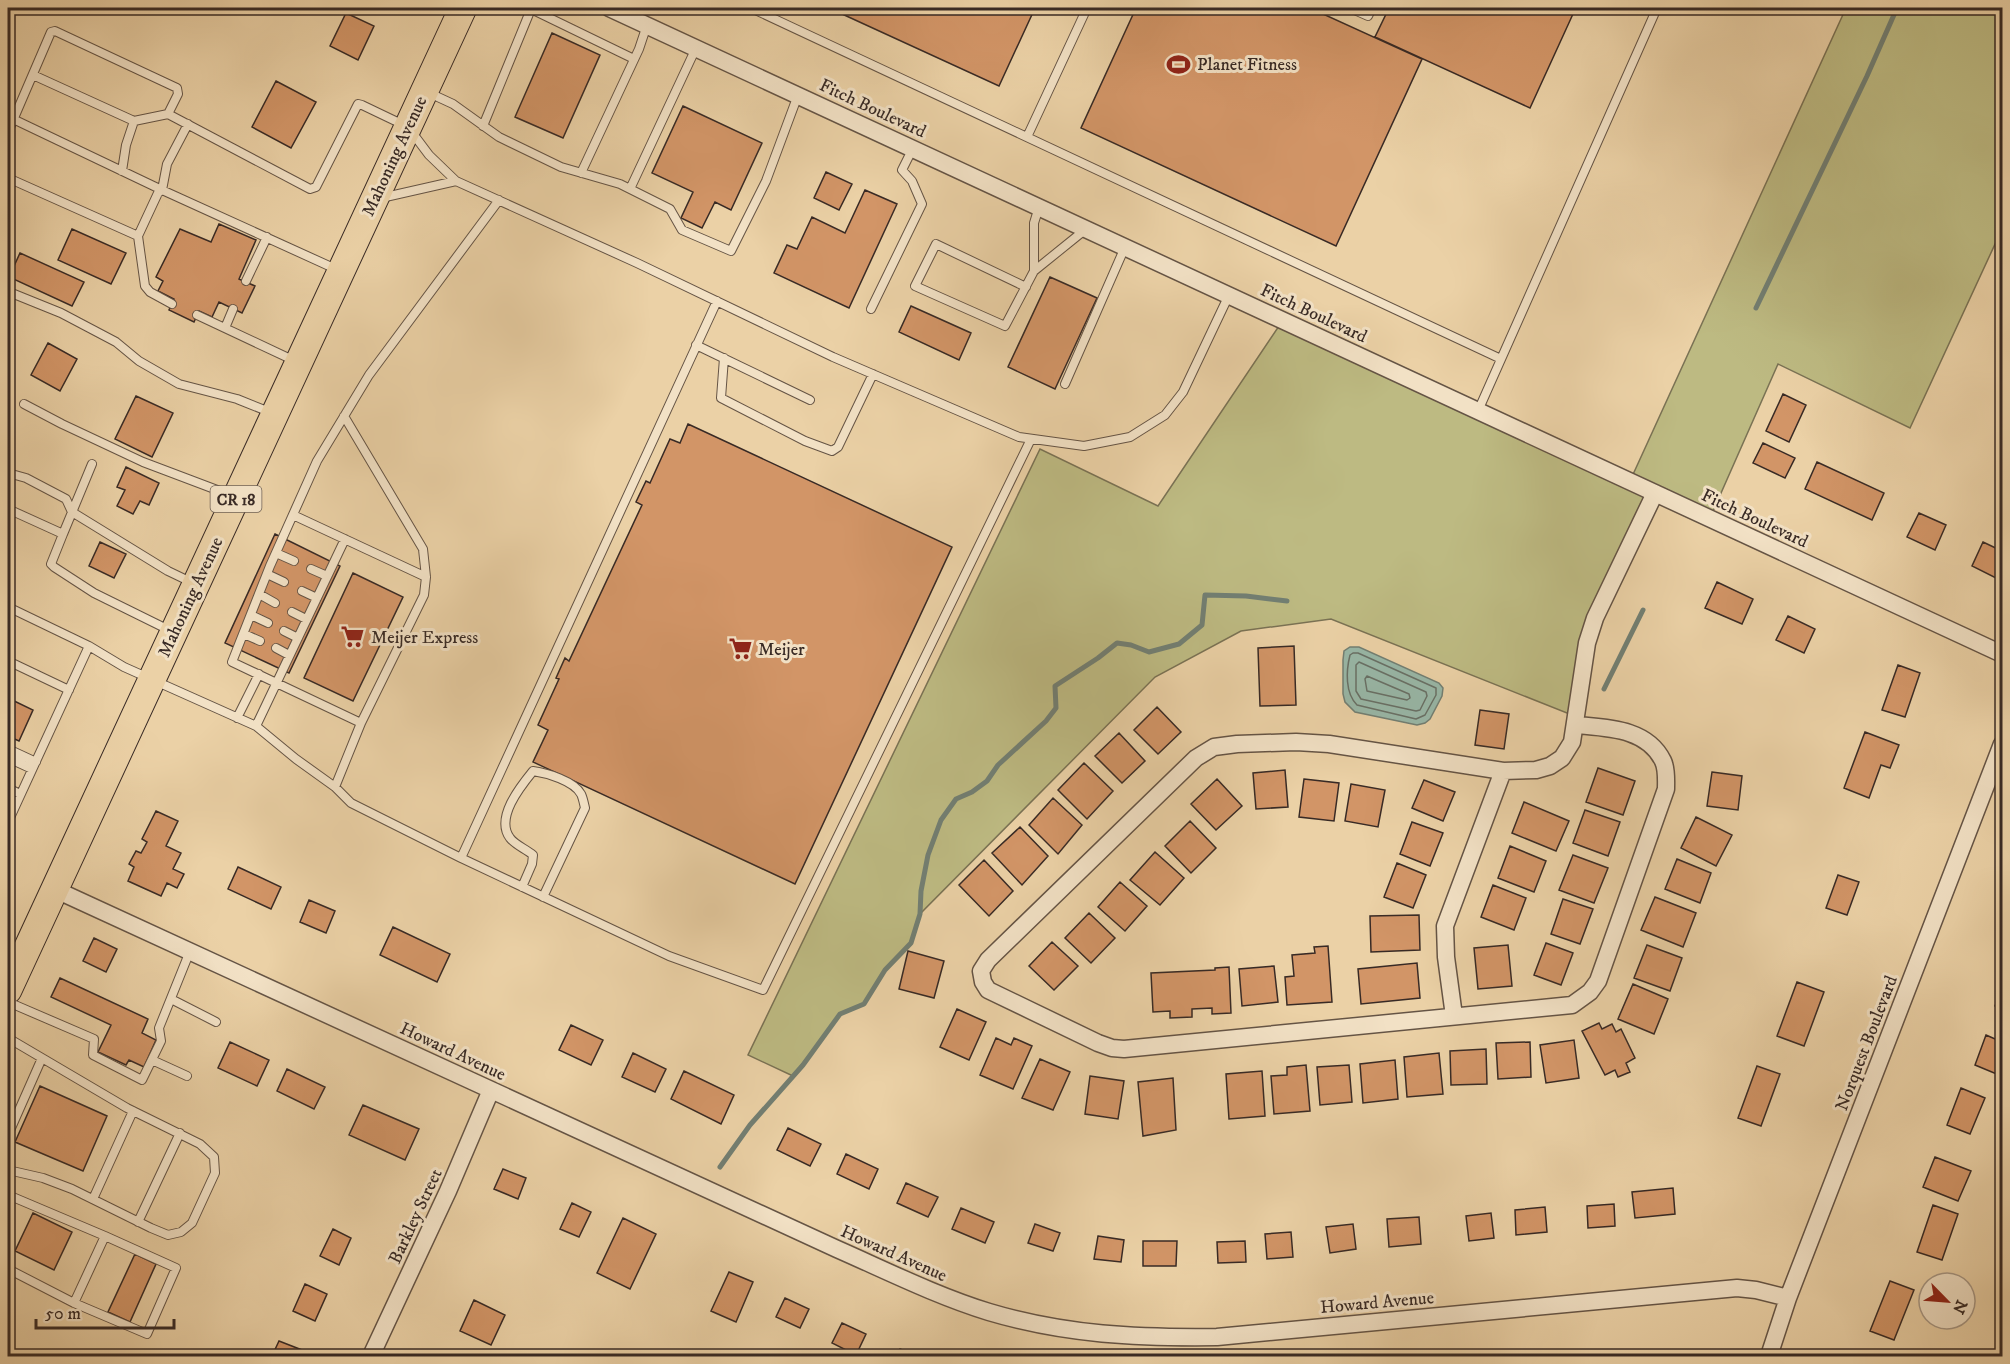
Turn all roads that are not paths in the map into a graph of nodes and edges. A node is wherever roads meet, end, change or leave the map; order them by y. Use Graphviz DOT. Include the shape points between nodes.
graph roads {
  1 [pos="463,8"];
  2 [pos="609,8"];
  3 [pos="751,8"];
  4 [pos="1087,8"];
  5 [pos="1350,8"];
  6 [pos="1372,8"];
  7 [pos="1657,8"];
  8 [pos="647,25"];
  9 [pos="696,48"];
  10 [pos="634,59"];
  11 [pos="33,75"];
  12 [pos="424,91"];
  13 [pos="798,95"];
  14 [pos="168,114"];
  15 [pos="13,119"];
  16 [pos="134,121"];
  17 [pos="188,124"];
  18 [pos="483,126"];
  19 [pos="408,127"];
  20 [pos="8,132"];
  21 [pos="1027,137"];
  22 [pos="912,148"];
  23 [pos="122,171"];
  24 [pos="581,172"];
  25 [pos="8,178"];
  26 [pos="456,181"];
  27 [pos="630,189"];
  28 [pos="162,190"];
  29 [pos="375,199"];
  30 [pos="499,200"];
  31 [pos="1039,207"];
  32 [pos="1086,229"];
  33 [pos="138,236"];
  34 [pos="267,237"];
  35 [pos="1125,247"];
  36 [pos="1034,271"];
  37 [pos="341,272"];
  38 [pos="246,281"];
  39 [pos="1026,287"];
  40 [pos="9,292"];
  41 [pos="1229,295"];
  42 [pos="717,301"];
  43 [pos="172,304"];
  44 [pos="233,309"];
  45 [pos="871,309"];
  46 [pos="197,315"];
  47 [pos="225,328"];
  48 [pos="696,345"];
  49 [pos="723,358"];
  50 [pos="1501,359"];
  51 [pos="300,363"];
  52 [pos="873,374"];
  53 [pos="1065,384"];
  54 [pos="810,400"];
  55 [pos="24,404"];
  56 [pos="1478,411"];
  57 [pos="276,414"];
  58 [pos="344,416"];
  59 [pos="1031,438"];
  60 [pos="92,464"];
  61 [pos="8,473"];
  62 [pos="1656,493"];
  63 [pos="237,498"];
  64 [pos="8,509"];
  65 [pos="72,512"];
  66 [pos="293,515"];
  67 [pos="63,534"];
  68 [pos="345,539"];
  69 [pos="276,553"];
  70 [pos="294,561"];
  71 [pos="311,569"];
  72 [pos="267,574"];
  73 [pos="327,576"];
  74 [pos="426,577"];
  75 [pos="284,582"];
  76 [pos="196,584"];
  77 [pos="302,591"];
  78 [pos="259,594"];
  79 [pos="317,598"];
  80 [pos="276,603"];
  81 [pos="8,607"];
  82 [pos="292,612"];
  83 [pos="251,615"];
  84 [pos="306,620"];
  85 [pos="268,623"];
  86 [pos="284,631"];
  87 [pos="174,633"];
  88 [pos="244,634"];
  89 [pos="298,638"];
  90 [pos="260,641"];
  91 [pos="89,646"];
  92 [pos="276,648"];
  93 [pos="2002,654"];
  94 [pos="289,655"];
  95 [pos="8,662"];
  96 [pos="259,674"];
  97 [pos="152,680"];
  98 [pos="276,682"];
  99 [pos="69,690"];
  100 [pos="237,718"];
  101 [pos="361,723"];
  102 [pos="1576,725"];
  103 [pos="256,726"];
  104 [pos="2002,744"];
  105 [pos="8,748"];
  106 [pos="8,758"];
  107 [pos="34,766"];
  108 [pos="1503,771"];
  109 [pos="334,787"];
  110 [pos="8,788"];
  111 [pos="20,794"];
  112 [pos="11,805"];
  113 [pos="8,822"];
  114 [pos="461,858"];
  115 [pos="522,886"];
  116 [pos="54,889"];
  117 [pos="543,897"];
  118 [pos="190,951"];
  119 [pos="8,990"];
  120 [pos="171,999"];
  121 [pos="8,1002"];
  122 [pos="1454,1016"];
  123 [pos="216,1022"];
  124 [pos="8,1038"];
  125 [pos="42,1058"];
  126 [pos="152,1060"];
  127 [pos="187,1076"];
  128 [pos="491,1090"];
  129 [pos="133,1111"];
  130 [pos="180,1133"];
  131 [pos="8,1135"];
  132 [pos="8,1170"];
  133 [pos="8,1196"];
  134 [pos="93,1199"];
  135 [pos="138,1222"];
  136 [pos="105,1236"];
  137 [pos="8,1269"];
  138 [pos="1788,1298"];
  139 [pos="74,1303"];
  140 [pos="371,1356"];
  141 [pos="1769,1356"];
  1 -- 12 [label="main road, Mahoning Avenue / CR 18"];
  2 -- 8 [label="street, Fitch Boulevard"];
  3 -- 21 [label="lane"];
  4 -- 21 [label="lane"];
  5 -- 6 [label="lane" via="1368,16"];
  7 -- 50 [label="lane"];
  8 -- 9 [label="street, Fitch Boulevard"];
  8 -- 10 [label="lane"];
  9 -- 13 [label="street, Fitch Boulevard"];
  9 -- 27 [label="lane"];
  10 -- 18 [label="lane" via="531,9"];
  10 -- 24 [label="lane"];
  11 -- 14 [label="lane" via="51,32 59,31 177,88"];
  11 -- 15 [label="lane"];
  11 -- 16 [label="lane"];
  12 -- 18 [label="lane" via="453,104"];
  12 -- 19 [label="main road, Mahoning Avenue / CR 18"];
  13 -- 22 [label="street, Fitch Boulevard"];
  13 -- 27 [label="lane" via="766,181 731,252 682,230 670,209"];
  14 -- 16 [label="lane"];
  14 -- 17 [label="lane"];
  15 -- 20 [label="lane"];
  15 -- 23 [label="lane"];
  16 -- 23 [label="lane"];
  17 -- 19 [label="lane" via="313,189 358,104"];
  17 -- 28 [label="lane" via="167,164"];
  18 -- 24 [label="lane" via="561,167"];
  19 -- 26 [label="lane"];
  19 -- 29 [label="main road, Mahoning Avenue / CR 18"];
  21 -- 50 [label="lane"];
  22 -- 31 [label="street, Fitch Boulevard"];
  22 -- 45 [label="lane" via="902,170 912,181 922,204"];
  23 -- 28 [label="lane"];
  24 -- 27 [label="lane"];
  25 -- 33 [label="lane"];
  26 -- 29 [label="lane"];
  26 -- 30 [label="lane"];
  28 -- 33 [label="lane"];
  28 -- 34 [label="lane"];
  29 -- 37 [label="main road, Mahoning Avenue / CR 18"];
  30 -- 42 [label="lane"];
  30 -- 58 [label="lane" via="369,375"];
  31 -- 32 [label="street, Fitch Boulevard"];
  31 -- 36 [label="lane" via="1034,223"];
  32 -- 35 [label="street, Fitch Boulevard"];
  32 -- 36 [label="lane"];
  33 -- 43 [label="lane" via="145,286"];
  34 -- 37 [label="lane"];
  34 -- 38 [label="lane"];
  35 -- 41 [label="street, Fitch Boulevard"];
  35 -- 53 [label="lane"];
  36 -- 39 [label="lane"];
  37 -- 51 [label="main road, Mahoning Avenue / CR 18"];
  39 -- 39 [label="lane" via="1005,326 915,286 936,244"];
  40 -- 57 [label="lane" via="108,338 179,384"];
  41 -- 56 [label="street, Fitch Boulevard"];
  41 -- 59 [label="lane" via="1183,392 1165,416 1130,437 1084,446"];
  42 -- 48 [label="lane"];
  42 -- 52 [label="lane"];
  44 -- 47 [label="lane"];
  46 -- 47 [label="lane"];
  47 -- 51 [label="lane"];
  48 -- 49 [label="lane"];
  48 -- 114 [label="lane"];
  49 -- 52 [label="lane" via="720,398 832,452"];
  49 -- 54 [label="lane"];
  50 -- 56 [label="lane"];
  51 -- 57 [label="main road, Mahoning Avenue / CR 18"];
  52 -- 59 [label="lane" via="1019,437"];
  55 -- 63 [label="lane" via="143,462"];
  56 -- 62 [label="street, Fitch Boulevard"];
  57 -- 63 [label="main road, Mahoning Avenue / CR 18"];
  58 -- 66 [label="lane" via="317,460"];
  58 -- 74 [label="lane" via="423,549"];
  59 -- 117 [label="lane" via="763,990 669,956"];
  60 -- 65 [label="lane"];
  61 -- 65 [label="lane" via="66,499"];
  62 -- 93 [label="street, Fitch Boulevard"];
  62 -- 102 [label="street" via="1595,618 1587,643"];
  63 -- 76 [label="main road, Mahoning Avenue / CR 18"];
  64 -- 67 [label="lane"];
  65 -- 67 [label="lane"];
  65 -- 76 [label="lane"];
  66 -- 68 [label="lane"];
  66 -- 69 [label="lane"];
  67 -- 87 [label="lane" via="52,560 54,567 94,593"];
  68 -- 73 [label="lane"];
  68 -- 74 [label="lane"];
  69 -- 70 [label="lane"];
  69 -- 72 [label="lane"];
  71 -- 73 [label="lane"];
  72 -- 75 [label="lane"];
  72 -- 78 [label="lane"];
  73 -- 79 [label="lane"];
  74 -- 101 [label="lane" via="424,595"];
  76 -- 87 [label="main road, Mahoning Avenue / CR 18"];
  77 -- 79 [label="lane"];
  78 -- 80 [label="lane"];
  78 -- 83 [label="lane"];
  79 -- 84 [label="lane"];
  81 -- 91 [label="lane"];
  82 -- 84 [label="lane"];
  83 -- 85 [label="lane"];
  83 -- 88 [label="lane"];
  84 -- 89 [label="lane"];
  86 -- 89 [label="lane"];
  87 -- 97 [label="main road, Mahoning Avenue / CR 18"];
  88 -- 90 [label="lane"];
  88 -- 96 [label="lane" via="232,662"];
  89 -- 94 [label="lane"];
  91 -- 97 [label="lane"];
  91 -- 99 [label="lane"];
  92 -- 94 [label="lane"];
  94 -- 98 [label="lane"];
  95 -- 99 [label="lane"];
  96 -- 98 [label="lane"];
  96 -- 100 [label="lane"];
  97 -- 100 [label="lane"];
  97 -- 116 [label="main road, Mahoning Avenue / CR 18"];
  98 -- 101 [label="lane"];
  98 -- 103 [label="lane"];
  99 -- 107 [label="lane"];
  100 -- 103 [label="lane"];
  101 -- 109 [label="lane"];
  102 -- 108 [label="street" via="1572,742 1556,762 1536,770"];
  102 -- 122 [label="street" via="1631,732 1656,751 1664,762 1666,775 1663,804 1598,981 1572,1005"];
  103 -- 109 [label="lane"];
  104 -- 138 [label="street, Norquest Boulevard"];
  105 -- 107 [label="lane"];
  106 -- 107 [label="lane"];
  107 -- 111 [label="lane"];
  108 -- 122 [label="street" via="1445,926"];
  108 -- 122 [label="street" via="1329,744 1214,747 1196,758 981,971 988,990 1112,1048"];
  109 -- 114 [label="lane" via="351,803"];
  110 -- 111 [label="lane"];
  111 -- 112 [label="lane"];
  112 -- 113 [label="lane"];
  114 -- 115 [label="lane"];
  115 -- 117 [label="lane"];
  115 -- 117 [label="lane" via="533,855 512,841 504,819 523,782 533,771 542,772 574,786 582,794 585,808"];
  116 -- 118 [label="street, Howard Avenue"];
  116 -- 119 [label="main road, Mahoning Avenue / CR 18" via="19,956"];
  118 -- 120 [label="lane"];
  118 -- 128 [label="street, Howard Avenue"];
  120 -- 123 [label="lane"];
  120 -- 126 [label="lane"];
  121 -- 126 [label="lane" via="94,1039 93,1055 142,1080"];
  124 -- 125 [label="lane"];
  125 -- 129 [label="lane"];
  125 -- 131 [label="lane"];
  126 -- 127 [label="lane"];
  128 -- 138 [label="street, Howard Avenue" via="951,1299 1020,1321 1087,1334 1217,1337 1737,1288"];
  128 -- 140 [label="street, Barkley Street"];
  129 -- 130 [label="lane"];
  129 -- 134 [label="lane"];
  130 -- 135 [label="lane"];
  130 -- 135 [label="lane" via="214,1157 215,1173 192,1223 182,1232 168,1235"];
  132 -- 134 [label="lane" via="43,1178"];
  133 -- 136 [label="lane"];
  134 -- 135 [label="lane"];
  136 -- 139 [label="lane"];
  136 -- 139 [label="lane" via="176,1268 147,1334"];
  137 -- 139 [label="lane"];
  138 -- 141 [label="street, Norquest Boulevard"];
}
